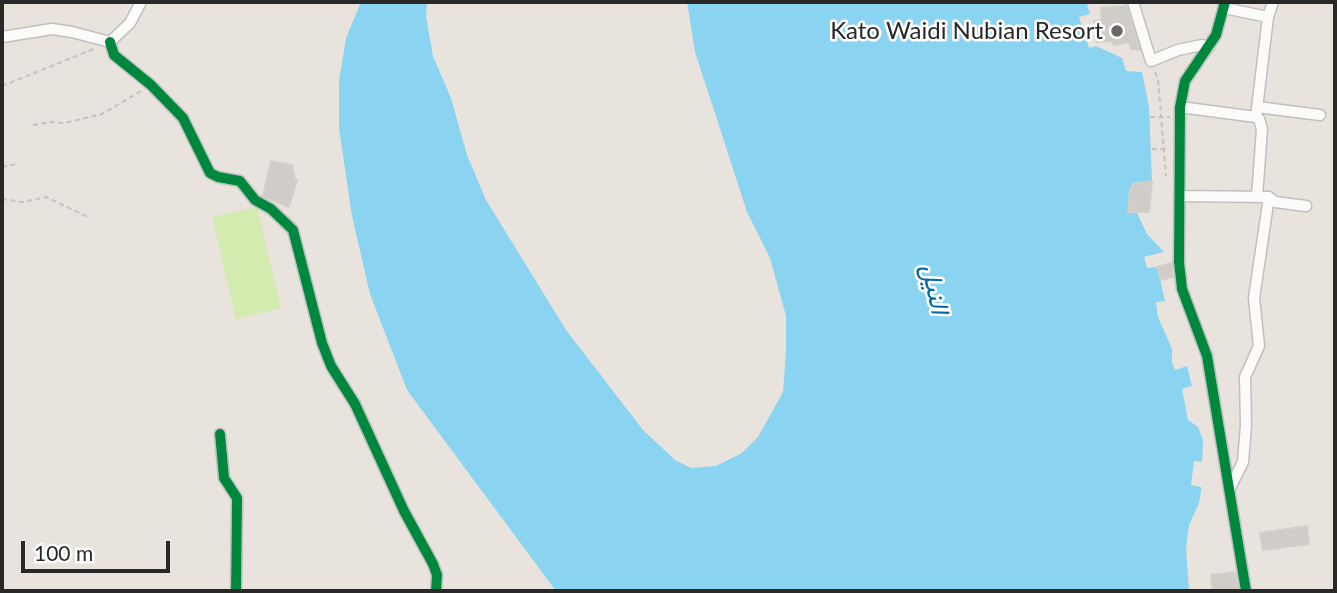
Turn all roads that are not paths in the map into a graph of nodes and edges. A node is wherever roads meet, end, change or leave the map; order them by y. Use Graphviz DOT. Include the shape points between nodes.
graph roads {
  1 [pos="141,2"];
  2 [pos="1133,2"];
  3 [pos="1273,2"];
  4 [pos="1224,5"];
  5 [pos="1268,17"];
  6 [pos="2,37"];
  7 [pos="110,42"];
  8 [pos="1209,47"];
  9 [pos="1180,112"];
  10 [pos="1257,112"];
  11 [pos="1320,116"];
  12 [pos="1180,196"];
  13 [pos="1257,197"];
  14 [pos="1269,197"];
  15 [pos="1306,206"];
  16 [pos="220,434"];
  17 [pos="1230,488"];
  18 [pos="236,591"];
  19 [pos="436,591"];
  20 [pos="1246,591"];
  1 -- 7 [label="street" via="130,23"];
  2 -- 8 [label="street" via="1151,61 1178,50"];
  3 -- 5 [label="street"];
  4 -- 5 [label="street"];
  4 -- 8 [label="street"];
  5 -- 10 [label="street"];
  6 -- 7 [label="street" via="52,29"];
  7 -- 19 [label="street" via="114,55 183,118 210,173 240,181 255,200 293,230 331,366 355,404 433,564"];
  8 -- 9 [label="street" via="1185,81"];
  9 -- 10 [label="street"];
  9 -- 12 [label="street"];
  10 -- 11 [label="street"];
  10 -- 13 [label="street" via="1262,129"];
  12 -- 13 [label="street"];
  12 -- 17 [label="street" via="1182,289 1207,356"];
  13 -- 14 [label="street"];
  14 -- 15 [label="street"];
  14 -- 17 [label="street" via="1254,298 1259,346 1245,377 1243,462"];
  16 -- 18 [label="street" via="224,478 237,498"];
  17 -- 20 [label="street"];
}
